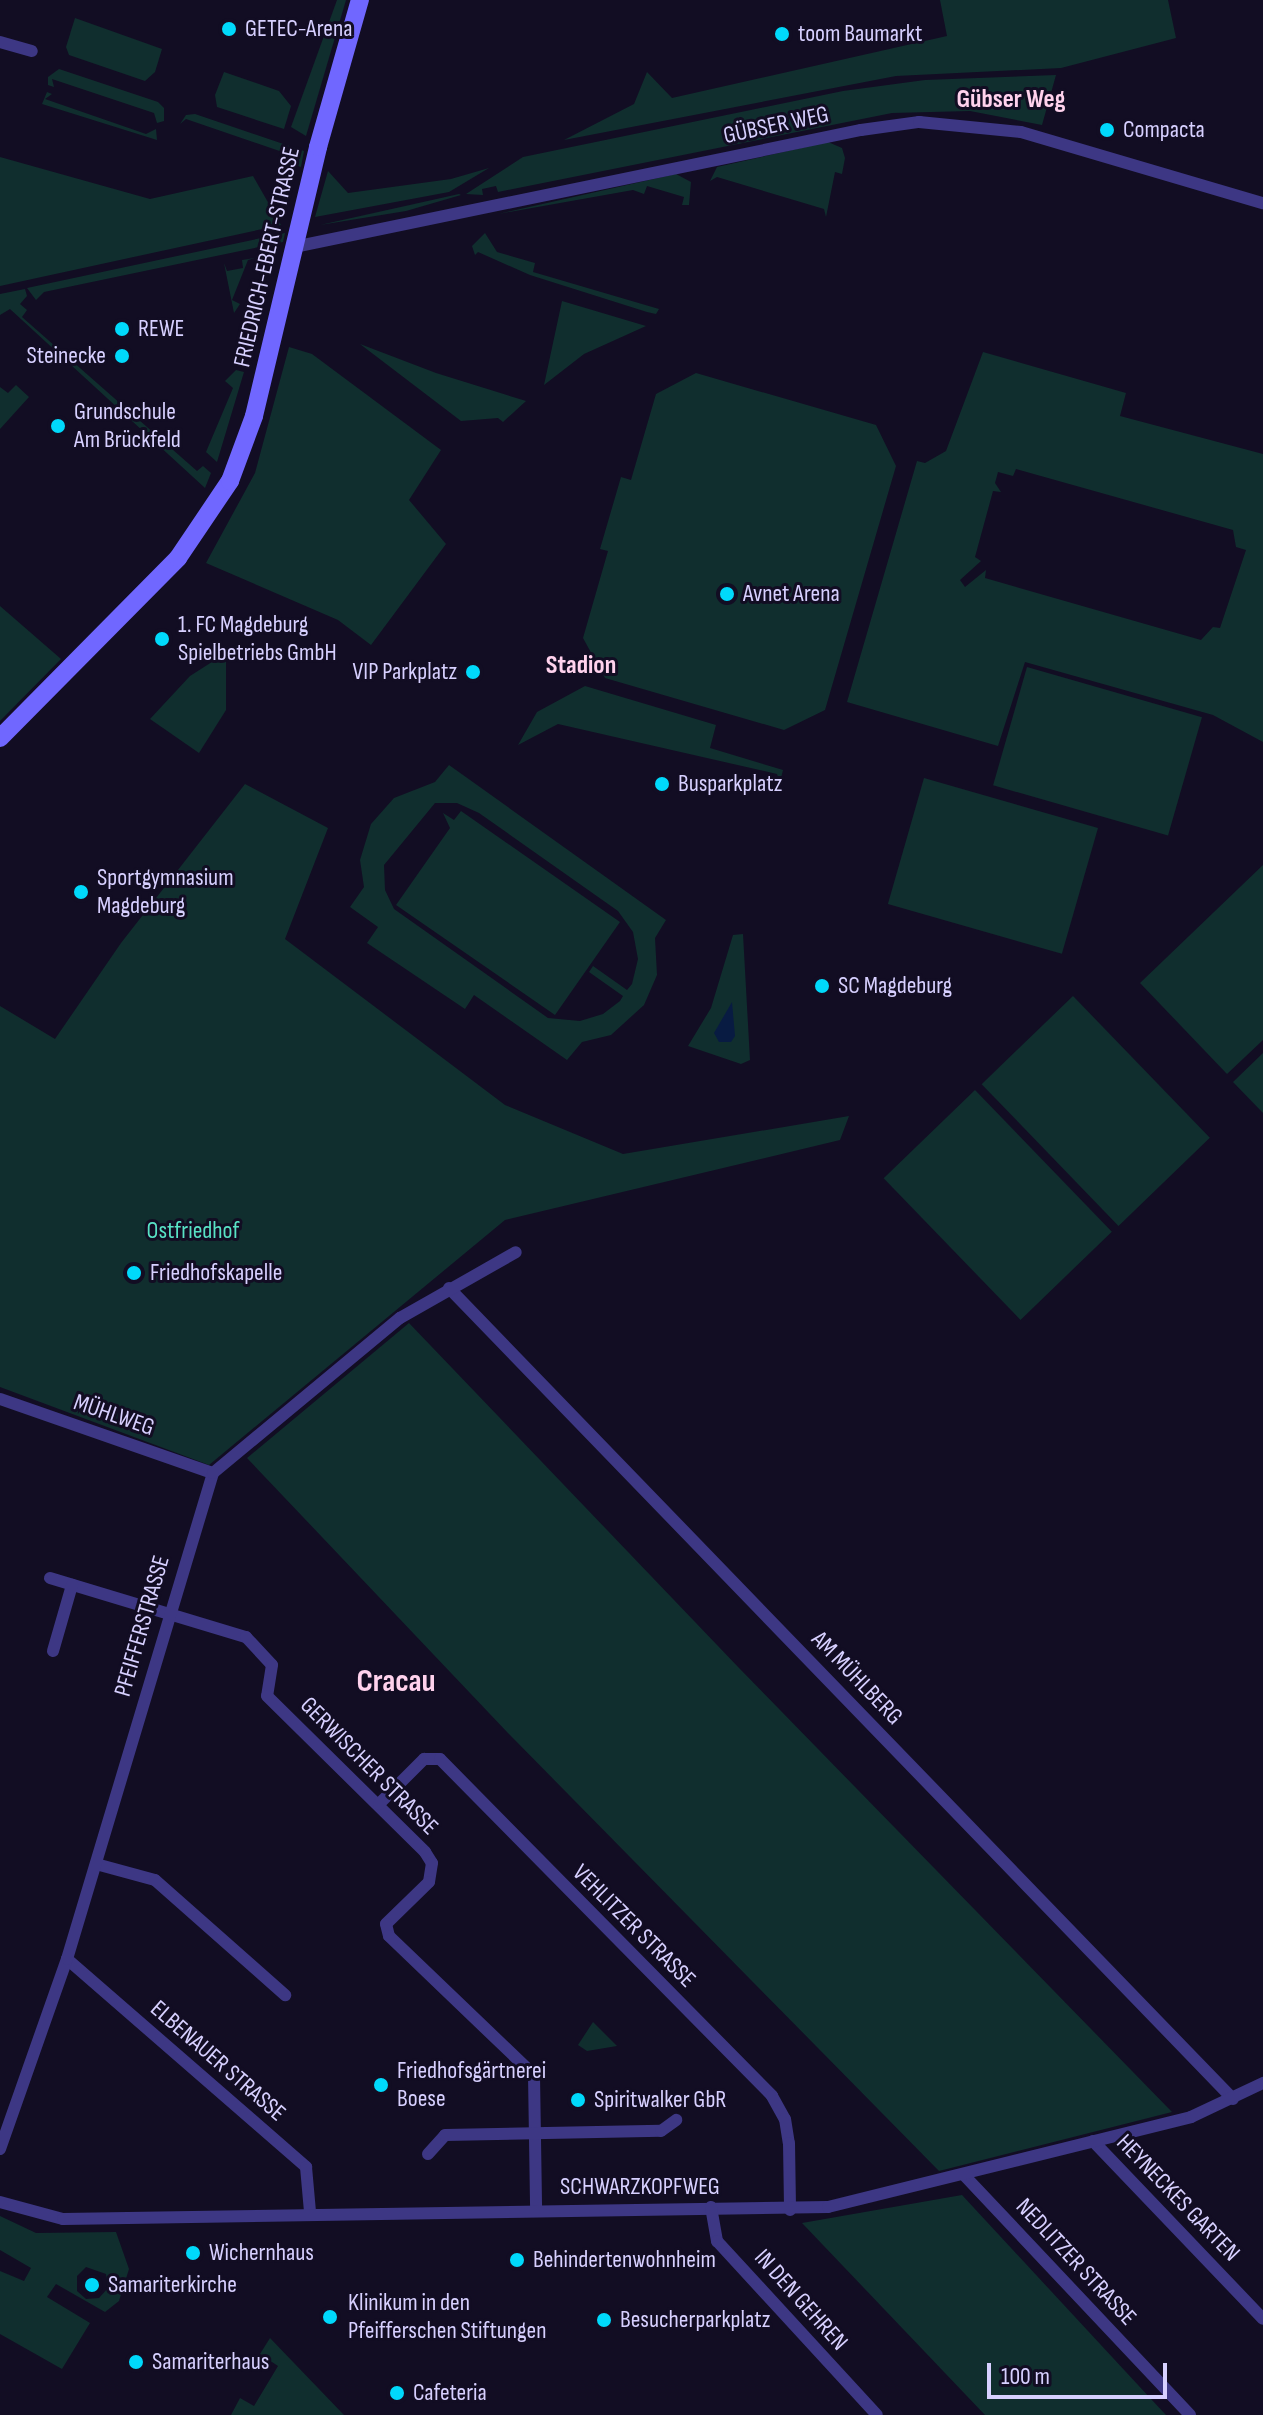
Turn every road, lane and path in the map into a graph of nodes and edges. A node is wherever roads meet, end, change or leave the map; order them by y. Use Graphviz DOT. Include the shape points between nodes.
graph roads {
  1 [pos="360,0"];
  2 [pos="0,42"];
  3 [pos="32,51"];
  4 [pos="1263,203"];
  5 [pos="294,247"];
  6 [pos="208,520"];
  7 [pos="0,738"];
  8 [pos="0,753"];
  9 [pos="516,1252"];
  10 [pos="449,1288"];
  11 [pos="0,1399"];
  12 [pos="213,1473"];
  13 [pos="50,1578"];
  14 [pos="72,1585"];
  15 [pos="169,1614"];
  16 [pos="53,1651"];
  17 [pos="379,1804"];
  18 [pos="96,1864"];
  19 [pos="67,1959"];
  20 [pos="285,1995"];
  21 [pos="1263,2083"];
  22 [pos="1233,2099"];
  23 [pos="676,2120"];
  24 [pos="536,2133"];
  25 [pos="1093,2141"];
  26 [pos="0,2149"];
  27 [pos="428,2154"];
  28 [pos="963,2174"];
  29 [pos="0,2202"];
  30 [pos="711,2207"];
  31 [pos="536,2209"];
  32 [pos="790,2210"];
  33 [pos="310,2212"];
  34 [pos="1263,2319"];
  35 [pos="877,2415"];
  36 [pos="1190,2415"];
  1 -- 5 [label="street, FRIEDRICH-EBERT-STRASSE"];
  2 -- 3 [label="street"];
  4 -- 5 [label="street, GÜBSER WEG" via="1021,132 919,122"];
  5 -- 6 [label="street, FRIEDRICH-EBERT-STRASSE" via="254,416 237,466"];
  6 -- 7 [label="street, FRIEDRICH-EBERT-STRASSE" via="161,577"];
  6 -- 8 [label="street, FRIEDRICH-EBERT-STRASSE" via="170,582"];
  9 -- 10 [label="street"];
  10 -- 12 [label="street" via="400,1318"];
  10 -- 22 [label="street, AM MÜHLBERG"];
  11 -- 12 [label="street, MÜHLWEG"];
  12 -- 15 [label="street, PFEIFFERSTRASSE"];
  13 -- 14 [label="street"];
  14 -- 15 [label="street"];
  14 -- 16 [label="street"];
  15 -- 17 [label="street, GERWISCHER STRASSE" via="246,1637 272,1665 267,1696"];
  15 -- 18 [label="street, PFEIFFERSTRASSE"];
  17 -- 24 [label="street, GERWISCHER STRASSE" via="425,1852 433,1872 386,1924 389,1936 534,2075"];
  17 -- 32 [label="street, VEHLITZER STRASSE" via="424,1759 440,1759 772,2096 785,2119 789,2143"];
  18 -- 19 [label="street, PFEIFFERSTRASSE"];
  18 -- 20 [label="street" via="155,1880"];
  19 -- 26 [label="street, PFEIFFERSTRASSE"];
  19 -- 33 [label="street, ELBENAUER STRASSE" via="306,2167"];
  21 -- 22 [label="street, SCHWARZKOPFWEG"];
  22 -- 25 [label="street, SCHWARZKOPFWEG" via="1191,2117"];
  23 -- 24 [label="street" via="661,2131"];
  24 -- 27 [label="street" via="445,2135"];
  24 -- 31 [label="street, GERWISCHER STRASSE"];
  25 -- 28 [label="street, SCHWARZKOPFWEG"];
  25 -- 34 [label="street, HEYNECKES GARTEN"];
  28 -- 32 [label="street, SCHWARZKOPFWEG" via="860,2201"];
  28 -- 36 [label="street, NEDLITZER STRASSE"];
  29 -- 33 [label="street, SCHWARZKOPFWEG" via="63,2219"];
  30 -- 31 [label="street, SCHWARZKOPFWEG"];
  30 -- 32 [label="street, SCHWARZKOPFWEG"];
  30 -- 35 [label="street, IN DEN GEHREN" via="717,2241"];
  31 -- 33 [label="street, SCHWARZKOPFWEG"];
}
